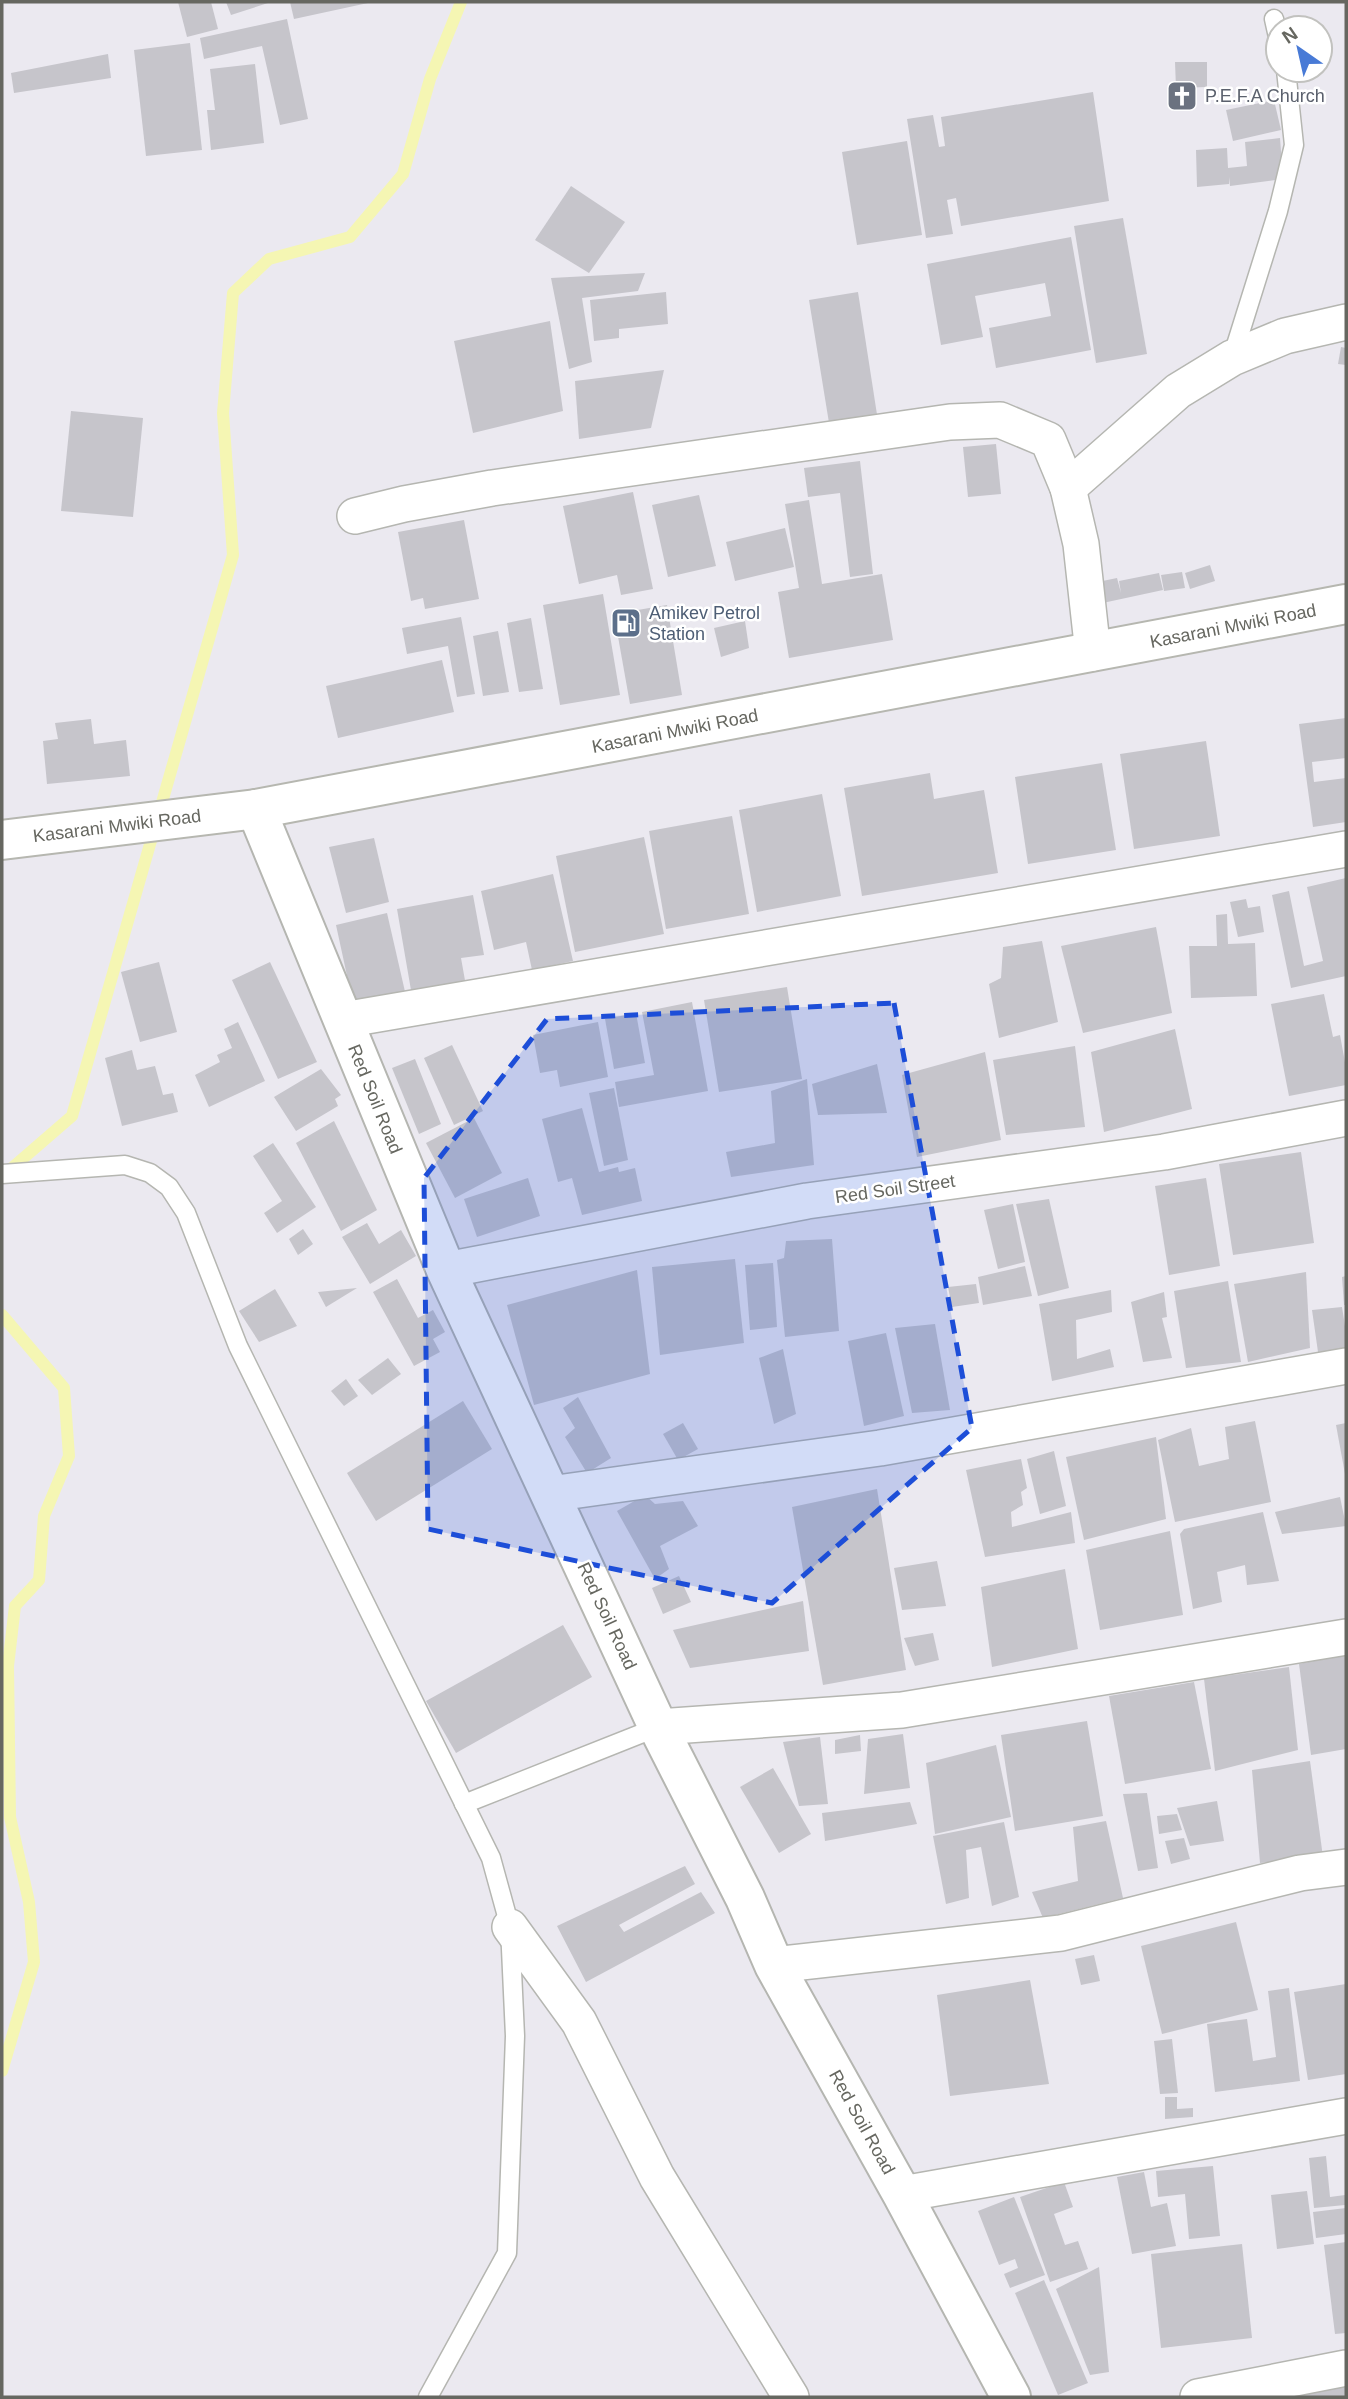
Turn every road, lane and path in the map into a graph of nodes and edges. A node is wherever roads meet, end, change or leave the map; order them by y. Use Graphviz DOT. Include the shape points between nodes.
graph roads {
  1 [pos="1287,84"];
  2 [pos="1346,322"];
  3 [pos="1232,358"];
  4 [pos="1068,488"];
  5 [pos="355,516"];
  6 [pos="1346,604"];
  7 [pos="1093,653"];
  8 [pos="256,809"];
  9 [pos="2,840"];
  10 [pos="1346,849"];
  11 [pos="343,1020"];
  12 [pos="1346,1118"];
  13 [pos="2,1174"];
  14 [pos="446,1270"];
  15 [pos="1346,1366"];
  16 [pos="550,1494"];
  17 [pos="1346,1637"];
  18 [pos="659,1727"];
  19 [pos="464,1804"];
  20 [pos="1346,1867"];
  21 [pos="510,1927"];
  22 [pos="774,1965"];
  23 [pos="1346,2116"];
  24 [pos="902,2194"];
  25 [pos="1346,2368"];
  26 [pos="428,2397"];
  27 [pos="791,2397"];
  28 [pos="1011,2397"];
  29 [pos="1198,2397"];
  1 -- 3 [label="lane" via="1294,145"];
  2 -- 3 [label="street" via="1285,336"];
  3 -- 4 [label="street" via="1178,391"];
  4 -- 5 [label="street" via="1048,440 1000,420 950,422 506,486"];
  4 -- 7 [label="street" via="1081,544"];
  6 -- 7 [label="street, Kasarani Mwiki Road"];
  7 -- 8 [label="street, Kasarani Mwiki Road"];
  8 -- 9 [label="street, Kasarani Mwiki Road"];
  8 -- 11 [label="street, Red Soil Road"];
  10 -- 11 [label="street"];
  11 -- 14 [label="street, Red Soil Road"];
  12 -- 14 [label="street, Red Soil Street" via="1164,1152 807,1201"];
  13 -- 19 [label="lane" via="125,1165 150,1173 169,1186 186,1213 237,1346"];
  14 -- 16 [label="street, Red Soil Road"];
  15 -- 16 [label="street" via="880,1448"];
  16 -- 18 [label="street, Red Soil Road"];
  17 -- 18 [label="street" via="902,1710"];
  18 -- 19 [label="lane"];
  18 -- 22 [label="street, Red Soil Road"];
  19 -- 21 [label="lane" via="491,1858"];
  20 -- 22 [label="street" via="1300,1873 1061,1933"];
  21 -- 26 [label="lane" via="515,2036 507,2253"];
  21 -- 27 [label="street" via="579,2022 657,2177"];
  22 -- 24 [label="street, Red Soil Road"];
  23 -- 24 [label="street"];
  24 -- 28 [label="street, Red Soil Road"];
  25 -- 29 [label="street"];
}
